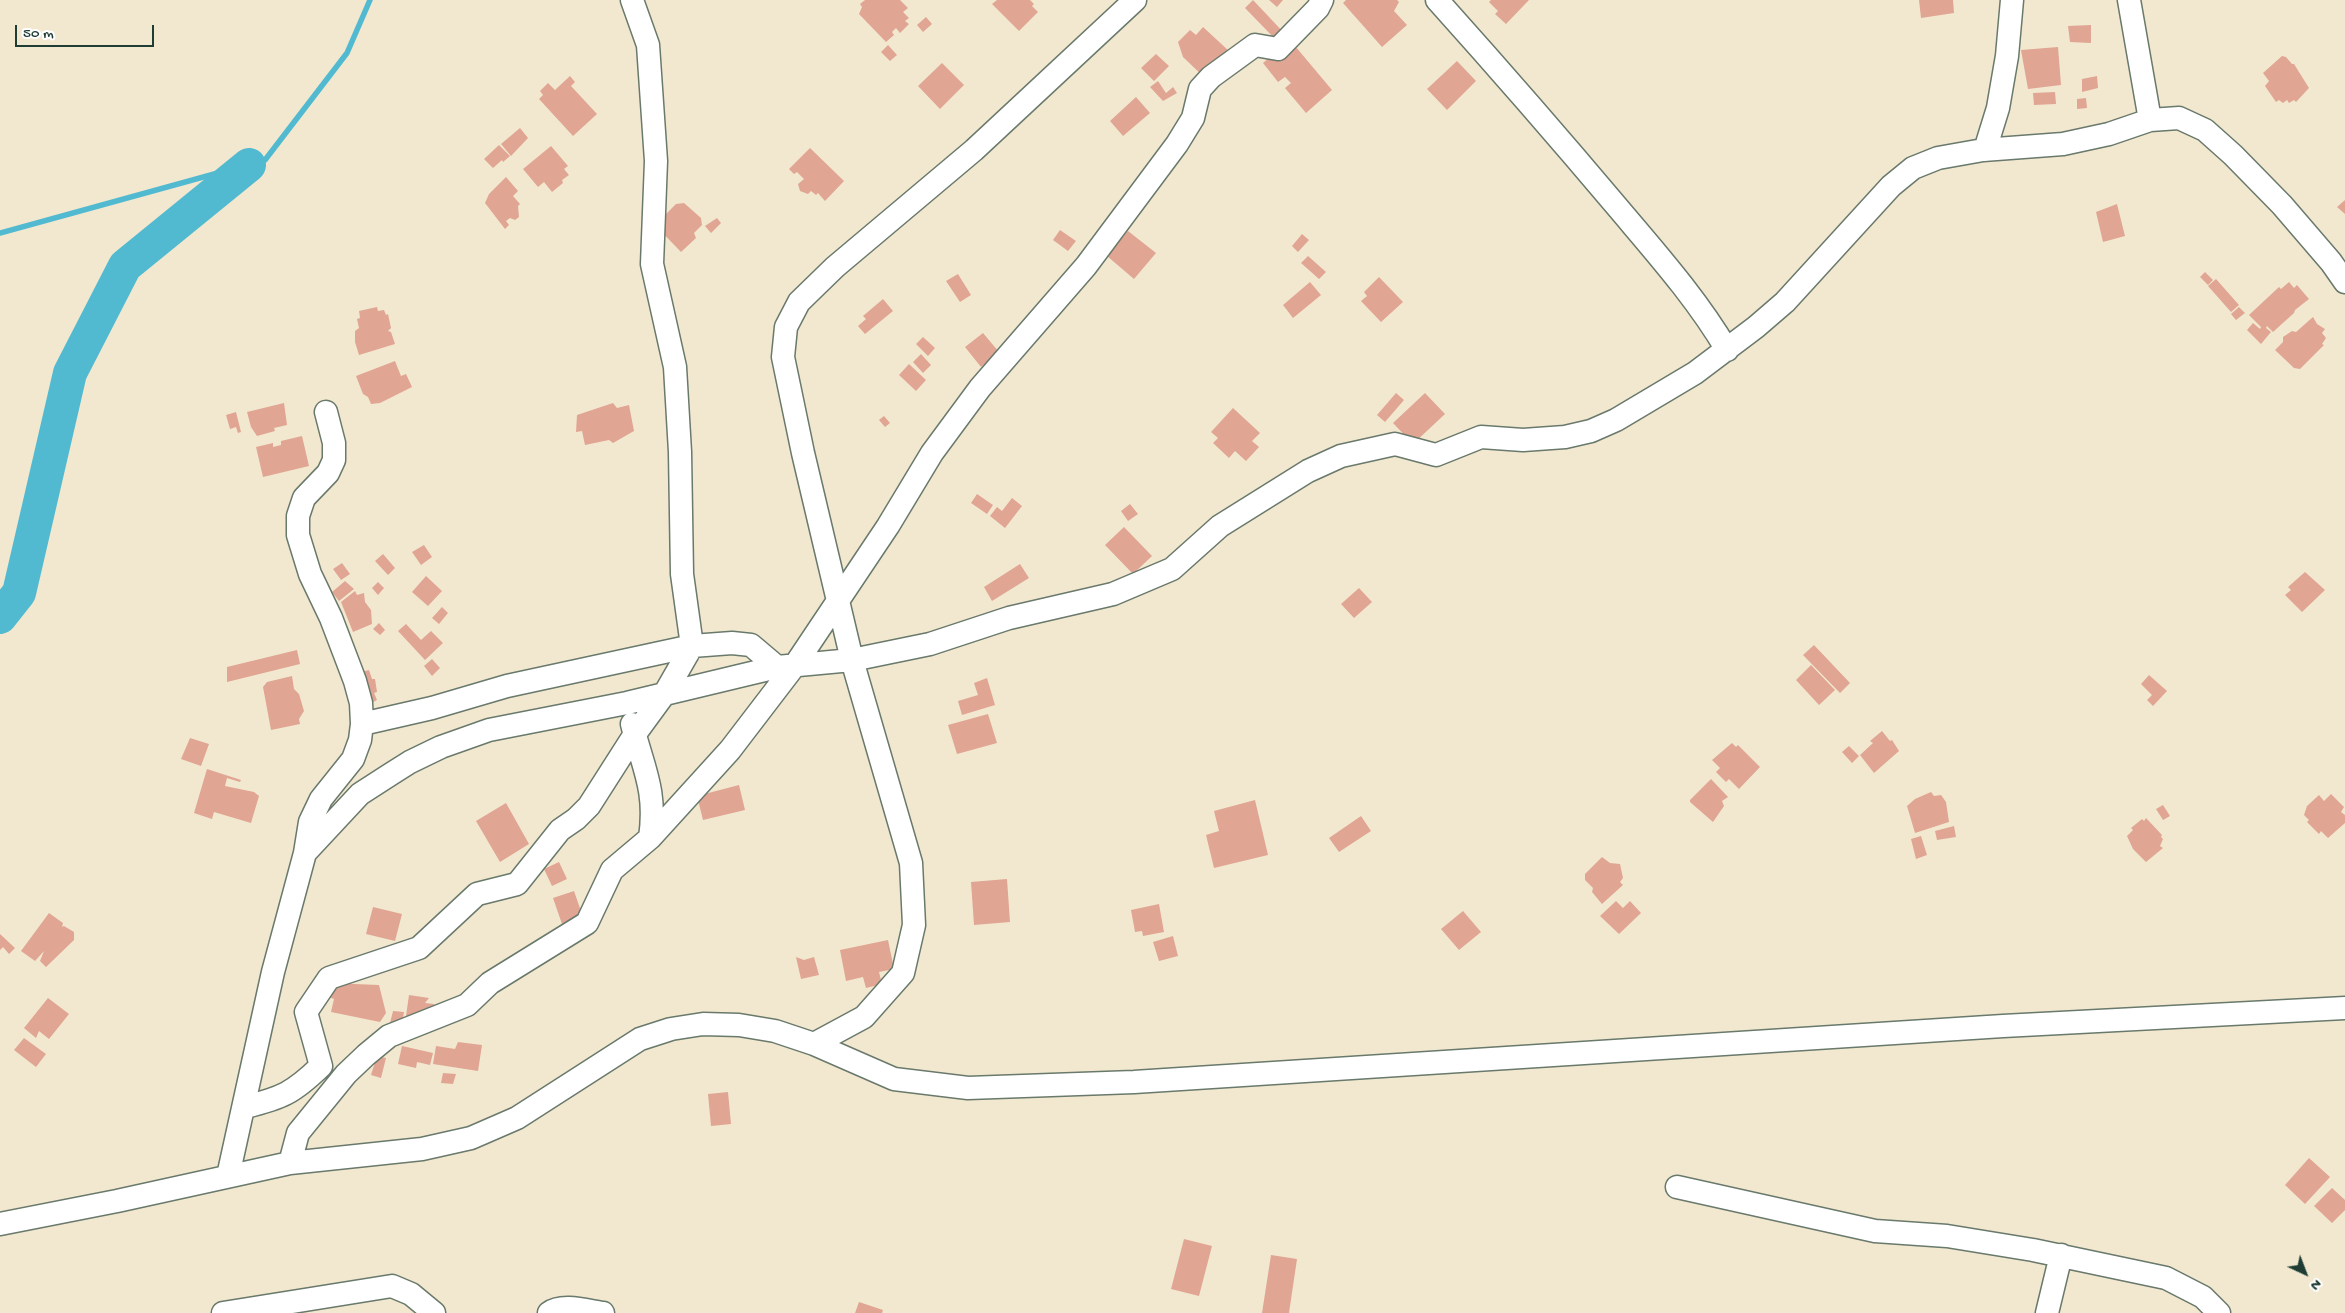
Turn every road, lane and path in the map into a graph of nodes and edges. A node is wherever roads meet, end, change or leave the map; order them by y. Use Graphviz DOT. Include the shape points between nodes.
graph roads {
  1 [pos="632,0"];
  2 [pos="1135,0"];
  3 [pos="1322,0"];
  4 [pos="1438,0"];
  5 [pos="2012,0"];
  6 [pos="2129,0"];
  7 [pos="2150,120"];
  8 [pos="1985,150"];
  9 [pos="2345,282"];
  10 [pos="1727,350"];
  11 [pos="326,412"];
  12 [pos="839,599"];
  13 [pos="692,646"];
  14 [pos="852,660"];
  15 [pos="786,666"];
  16 [pos="665,693"];
  17 [pos="626,703"];
  18 [pos="362,724"];
  19 [pos="635,734"];
  20 [pos="650,838"];
  21 [pos="304,853"];
  22 [pos="2345,1008"];
  23 [pos="814,1044"];
  24 [pos="245,1107"];
  25 [pos="290,1163"];
  26 [pos="228,1176"];
  27 [pos="1677,1187"];
  28 [pos="0,1224"];
  29 [pos="2062,1255"];
  30 [pos="224,1313"];
  31 [pos="434,1313"];
  32 [pos="550,1313"];
  33 [pos="603,1313"];
  34 [pos="2047,1313"];
  35 [pos="2219,1313"];
  1 -- 13 [label="street" via="648,45 656,161 652,264 675,367 682,574"];
  2 -- 12 [label="street" via="974,150 835,267 799,302 786,327 783,357"];
  3 -- 12 [label="street" via="1278,49 1255,45 1200,89 1193,118 1149,183 1086,266 980,388 932,453"];
  4 -- 10 [label="street" via="1666,264"];
  5 -- 8 [label="street" via="1998,108"];
  6 -- 7 [label="street"];
  7 -- 8 [label="street" via="2109,134 2063,144"];
  7 -- 9 [label="street" via="2179,118 2205,130 2282,205"];
  8 -- 10 [label="street" via="1938,158 1913,168 1891,186 1785,302"];
  10 -- 14 [label="street" via="1663,394 1591,430 1557,438 1481,437 1436,455 1395,444 1341,456 1308,471 1220,526 1172,569 1113,594 1009,618 930,644"];
  11 -- 18 [label="street" via="334,443 334,460 328,473 304,498 298,516 298,535 310,574 355,681"];
  12 -- 14 [label="street"];
  12 -- 15 [label="street"];
  13 -- 15 [label="street" via="751,645"];
  13 -- 16 [label="street"];
  13 -- 18 [label="street" via="507,686"];
  14 -- 15 [label="street"];
  14 -- 23 [label="street" via="910,863 914,925 903,973 864,1017"];
  15 -- 16 [label="street"];
  15 -- 20 [label="street" via="730,750"];
  16 -- 17 [label="street"];
  16 -- 19 [label="street"];
  17 -- 19 [label="street"];
  17 -- 21 [label="street" via="490,730 433,751 360,794"];
  18 -- 21 [label="street" via="352,759 321,798 310,822"];
  19 -- 20 [label="street" via="651,785"];
  19 -- 24 [label="street" via="589,806 560,830 517,884 477,894 419,948 329,978 306,1012 321,1066 302,1084 279,1098"];
  20 -- 25 [label="street" via="612,870 587,923 490,983 467,1004 389,1036 366,1055 346,1074 298,1133"];
  21 -- 24 [label="street" via="273,972"];
  22 -- 23 [label="street" via="2003,1026 1134,1082 968,1088 894,1079"];
  23 -- 25 [label="street" via="775,1031 739,1025 703,1024 671,1029 640,1039 517,1118 471,1138 422,1149"];
  24 -- 26 [label="street"];
  25 -- 26 [label="street"];
  26 -- 28 [label="street"];
  27 -- 29 [label="street" via="1875,1231 1947,1236"];
  29 -- 34 [label="street"];
  29 -- 35 [label="street" via="2166,1278 2203,1297"];
  30 -- 31 [label="street" via="392,1286 411,1294"];
  32 -- 33 [label="street" via="575,1308"];
}
